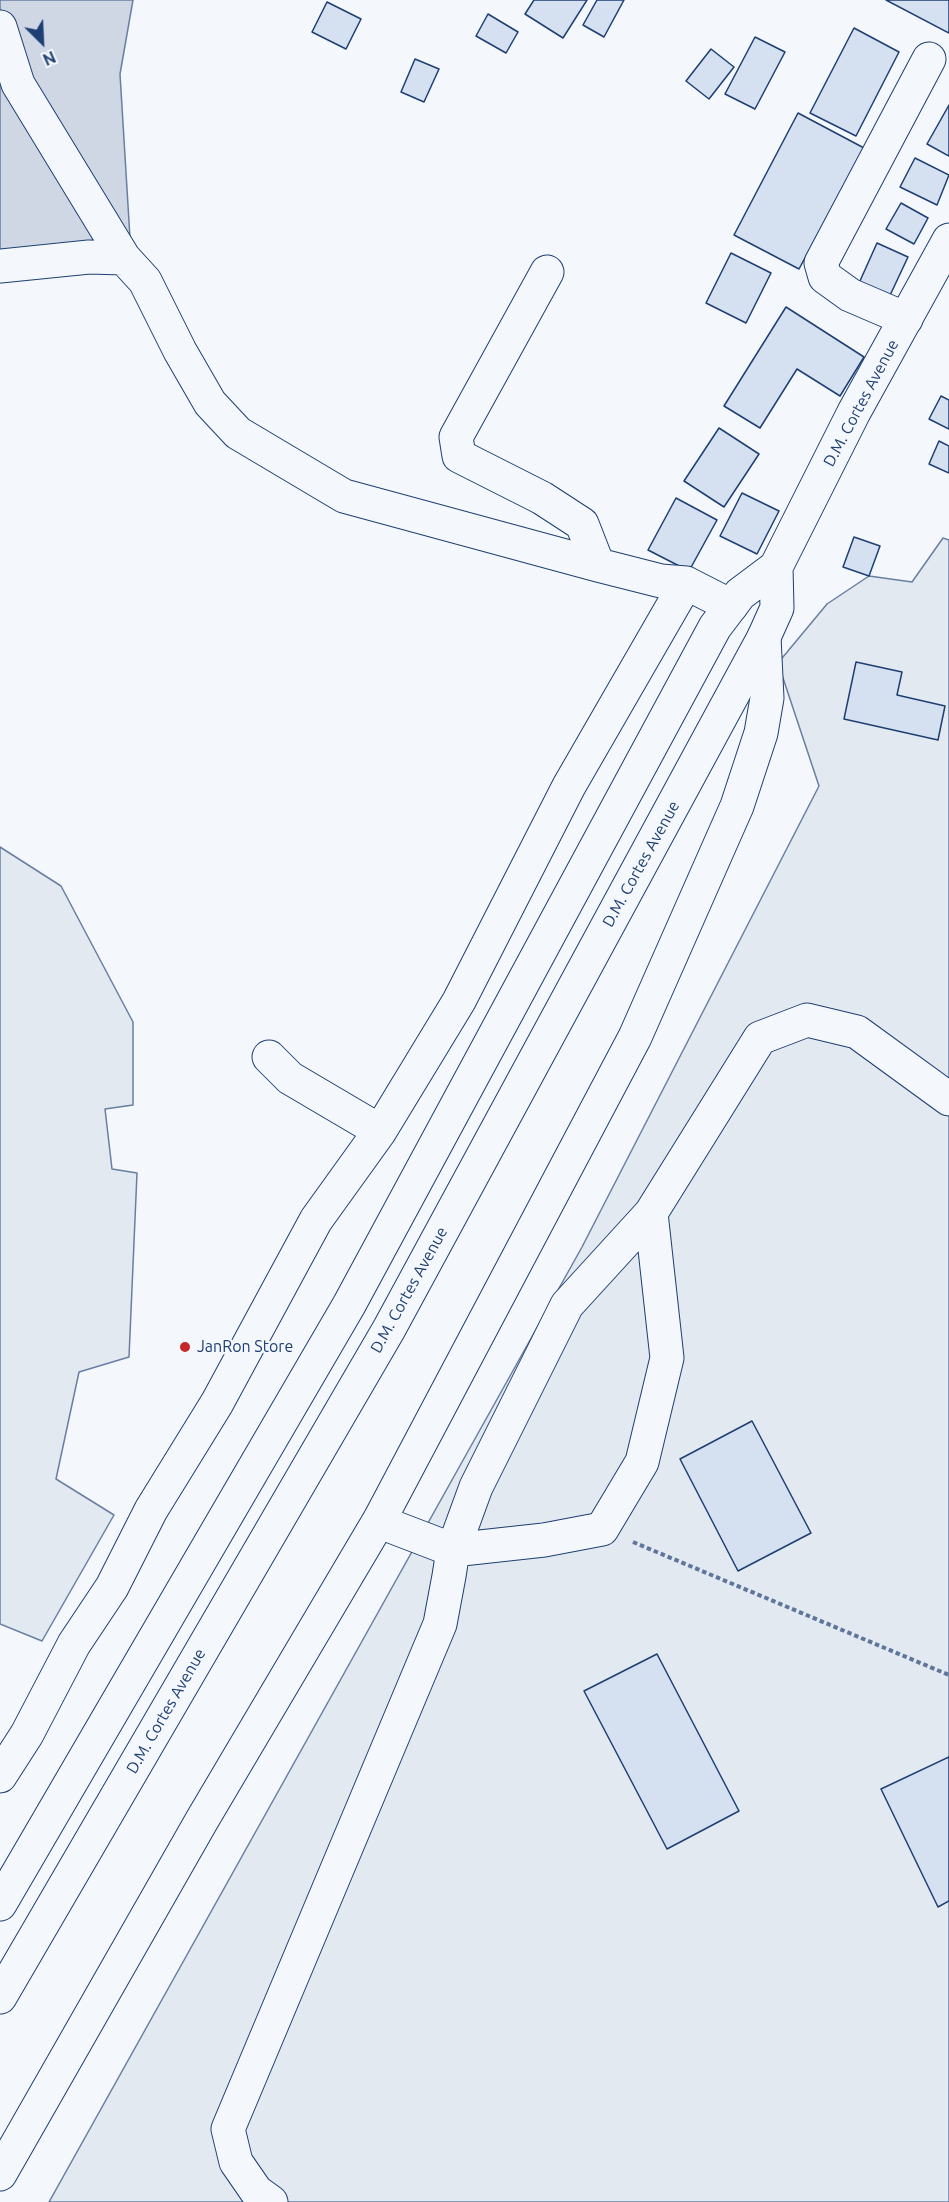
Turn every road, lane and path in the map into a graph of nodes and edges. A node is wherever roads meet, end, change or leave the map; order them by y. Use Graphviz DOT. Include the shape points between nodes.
graph roads {
  1 [pos="0,27"];
  2 [pos="929,59"];
  3 [pos="949,240"];
  4 [pos="124,258"];
  5 [pos="0,266"];
  6 [pos="547,272"];
  7 [pos="906,319"];
  8 [pos="598,566"];
  9 [pos="776,567"];
  10 [pos="686,583"];
  11 [pos="730,606"];
  12 [pos="764,637"];
  13 [pos="269,1057"];
  14 [pos="949,1099"];
  15 [pos="380,1131"];
  16 [pos="651,1213"];
  17 [pos="380,1519"];
  18 [pos="602,1529"];
  19 [pos="453,1550"];
  20 [pos="949,1675"];
  21 [pos="0,1776"];
  22 [pos="0,1904"];
  23 [pos="0,1997"];
  24 [pos="0,2174"];
  25 [pos="271,2202"];
  1 -- 4 [label="main road" via="18,84"];
  2 -- 7 [label="main road" via="821,263 825,277 850,295"];
  3 -- 7 [label="main road, D.M. Cortes Avenue"];
  4 -- 5 [label="main road" via="89,257"];
  4 -- 8 [label="main road" via="145,281 210,403 238,434 344,496"];
  6 -- 8 [label="main road" via="456,437 459,456 542,498 582,524"];
  7 -- 9 [label="main road, D.M. Cortes Avenue"];
  8 -- 10 [label="main road"];
  9 -- 11 [label="main road, D.M. Cortes Avenue"];
  9 -- 12 [label="main road, D.M. Cortes Avenue" via="777,608"];
  10 -- 11 [label="main road"];
  10 -- 15 [label="main road" via="569,786 459,1001"];
  11 -- 22 [label="main road, D.M. Cortes Avenue" via="349,1305"];
  12 -- 17 [label="main road" via="767,698 737,806 635,1037"];
  12 -- 23 [label="main road, D.M. Cortes Avenue" via="389,1329"];
  13 -- 15 [label="main road" via="290,1078"];
  14 -- 16 [label="main road" via="857,1032 807,1020 760,1038"];
  15 -- 21 [label="main road" via="316,1220 217,1403 150,1510 112,1587 74,1644 27,1734"];
  16 -- 18 [label="main road" via="667,1358 642,1462"];
  16 -- 19 [label="main road" via="567,1305 476,1487"];
  17 -- 19 [label="main road"];
  17 -- 24 [label="main road"];
  18 -- 19 [label="main road"];
  18 -- 20 [label="path"];
  19 -- 25 [label="main road" via="441,1624 228,2129 236,2162 256,2191"];
}
